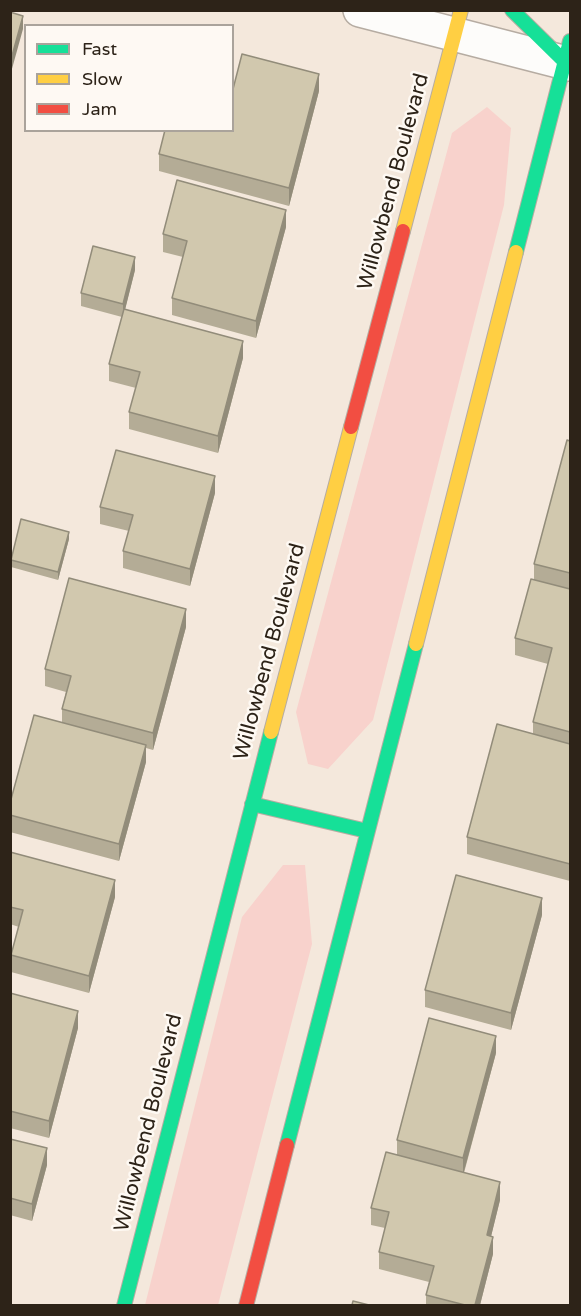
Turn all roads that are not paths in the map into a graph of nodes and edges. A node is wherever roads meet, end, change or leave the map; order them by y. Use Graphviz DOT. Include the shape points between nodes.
graph roads {
  1 [pos="360,10"];
  2 [pos="512,10"];
  3 [pos="458,22"];
  4 [pos="569,56"];
  5 [pos="252,804"];
  6 [pos="367,831"];
  7 [pos="124,1305"];
  8 [pos="246,1305"];
  1 -- 3 [label="street"];
  2 -- 4 [label="main road"];
  3 -- 4 [label="street"];
  3 -- 5 [label="main road, Willowbend Boulevard"];
  4 -- 6 [label="main road"];
  5 -- 6 [label="main road"];
  5 -- 7 [label="main road, Willowbend Boulevard"];
  6 -- 8 [label="main road"];
}
